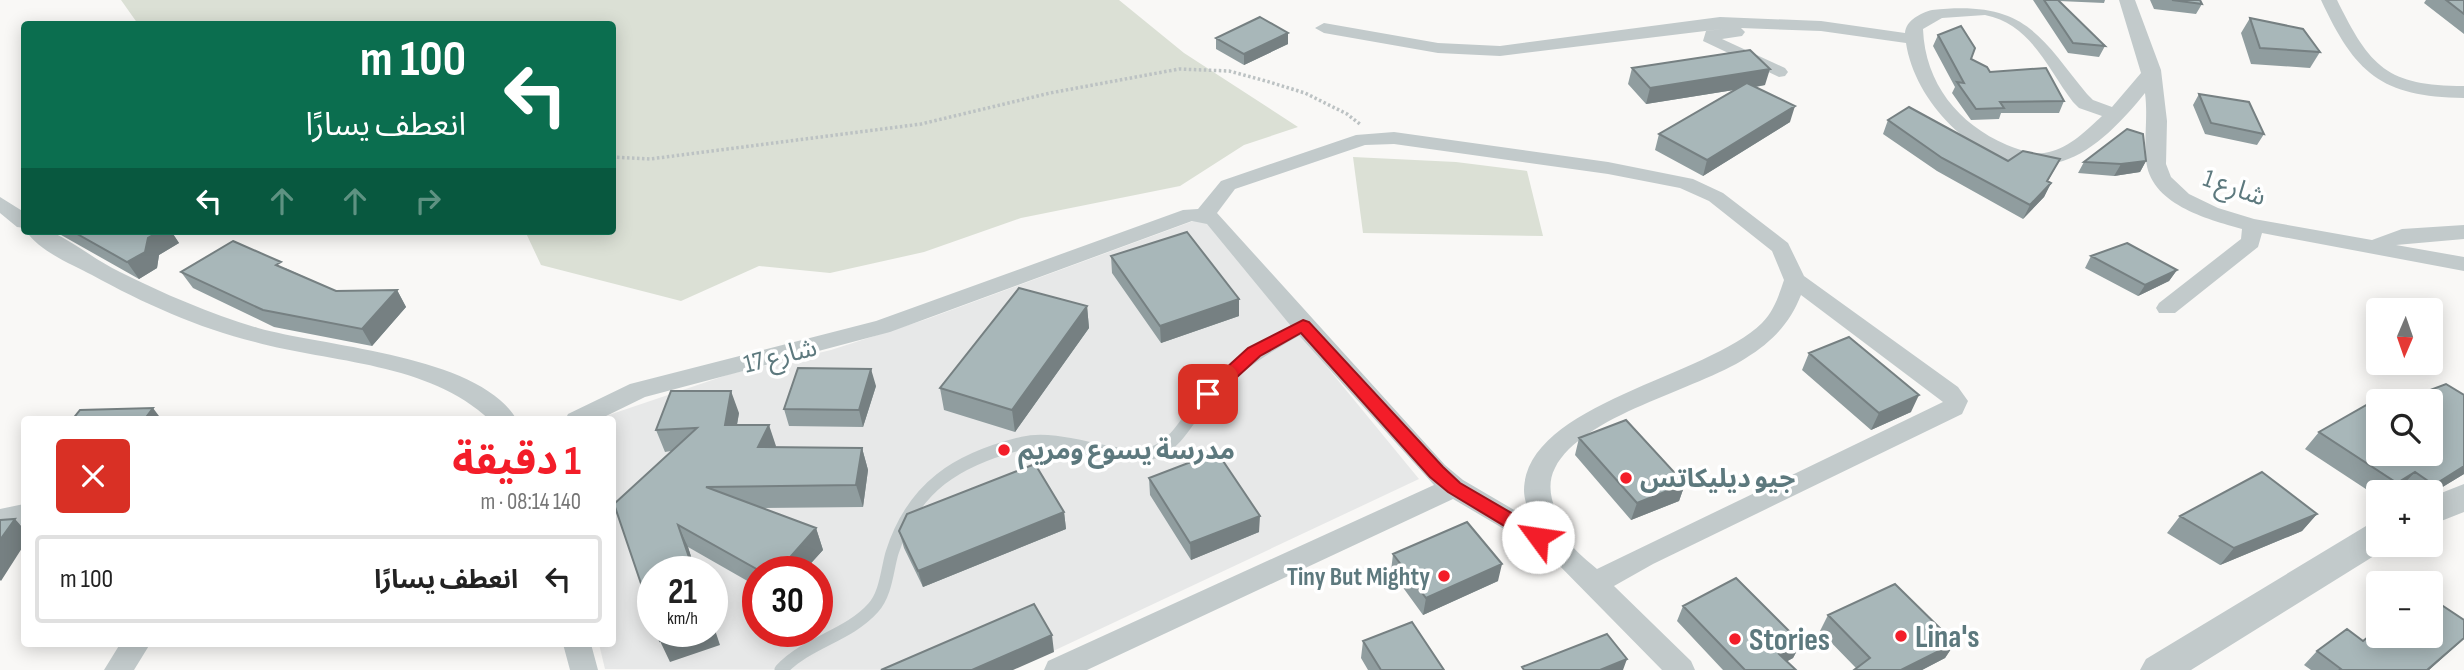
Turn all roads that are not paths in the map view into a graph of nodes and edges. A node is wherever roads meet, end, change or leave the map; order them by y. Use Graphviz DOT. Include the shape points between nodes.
graph roads {
  1 [pos="2127,0"];
  2 [pos="2329,0"];
  3 [pos="1324,29"];
  4 [pos="1881,33"];
  5 [pos="1914,39"];
  6 [pos="2152,70"];
  7 [pos="1779,72"];
  8 [pos="2464,92"];
  9 [pos="2114,114"];
  10 [pos="0,203"];
  11 [pos="1204,215"];
  12 [pos="21,220"];
  13 [pos="2253,225"];
  14 [pos="2464,232"];
  15 [pos="43,235"];
  16 [pos="2372,245"];
  17 [pos="2464,264"];
  18 [pos="1795,280"];
  19 [pos="2167,308"];
  20 [pos="1303,326"];
  21 [pos="500,416"];
  22 [pos="586,416"];
  23 [pos="1454,488"];
  24 [pos="2464,497"];
  25 [pos="2443,507"];
  26 [pos="21,515"];
  27 [pos="0,519"];
  28 [pos="2366,543"];
  29 [pos="1559,549"];
  30 [pos="1594,584"];
  31 [pos="134,647"];
  32 [pos="578,647"];
  33 [pos="118,670"];
  34 [pos="584,670"];
  35 [pos="782,670"];
  36 [pos="1058,670"];
  37 [pos="1681,670"];
  38 [pos="2159,670"];
  1 -- 6 [label="street, شارع 1"];
  2 -- 8 [label="street" via="2355,52 2373,71 2398,85"];
  3 -- 4 [label="street" via="1438,48 1500,51 1720,22"];
  4 -- 5 [label="street"];
  4 -- 7 [label="street" via="1744,31 1712,36 1719,47"];
  5 -- 9 [label="street" via="1914,28 1933,15 1964,10 2007,14 2033,30 2086,104"];
  5 -- 9 [label="street" via="1930,91 1947,113 1982,140 2018,156 2058,156"];
  6 -- 9 [label="street" via="2135,96"];
  6 -- 13 [label="street, شارع 1" via="2159,132 2156,163 2165,180 2197,206"];
  10 -- 12 [label="street"];
  11 -- 18 [label="street" via="1228,185 1363,139 1378,138 1608,168 1686,183 1735,211 1782,248"];
  11 -- 20 [label="street" via="1214,219"];
  11 -- 22 [label="street, شارع 17" via="1189,215 984,292 826,344 638,390"];
  13 -- 16 [label="street, شارع 1"];
  13 -- 19 [label="street" via="2251,242"];
  14 -- 16 [label="street" via="2402,236"];
  15 -- 21 [label="street" via="165,301 273,340 393,364 447,381"];
  16 -- 17 [label="street, شارع 1"];
  18 -- 29 [label="street" via="1783,310 1768,330 1748,345 1593,421 1556,446 1539,472 1537,491"];
  18 -- 30 [label="street" via="1950,393 1953,408"];
  20 -- 23 [label="street" via="1420,457"];
  20 -- 35 [label="lane" via="1254,352 1156,452 1140,456 1052,439 1015,444 944,473 916,499 898,533 875,606 852,626 797,653"];
  23 -- 29 [label="street"];
  23 -- 36 [label="street"];
  24 -- 25 [label="street"];
  26 -- 27 [label="street"];
  28 -- 38 [label="street"];
  29 -- 30 [label="street"];
  30 -- 37 [label="street"];
  31 -- 33 [label="street"];
  32 -- 34 [label="street"];
}
